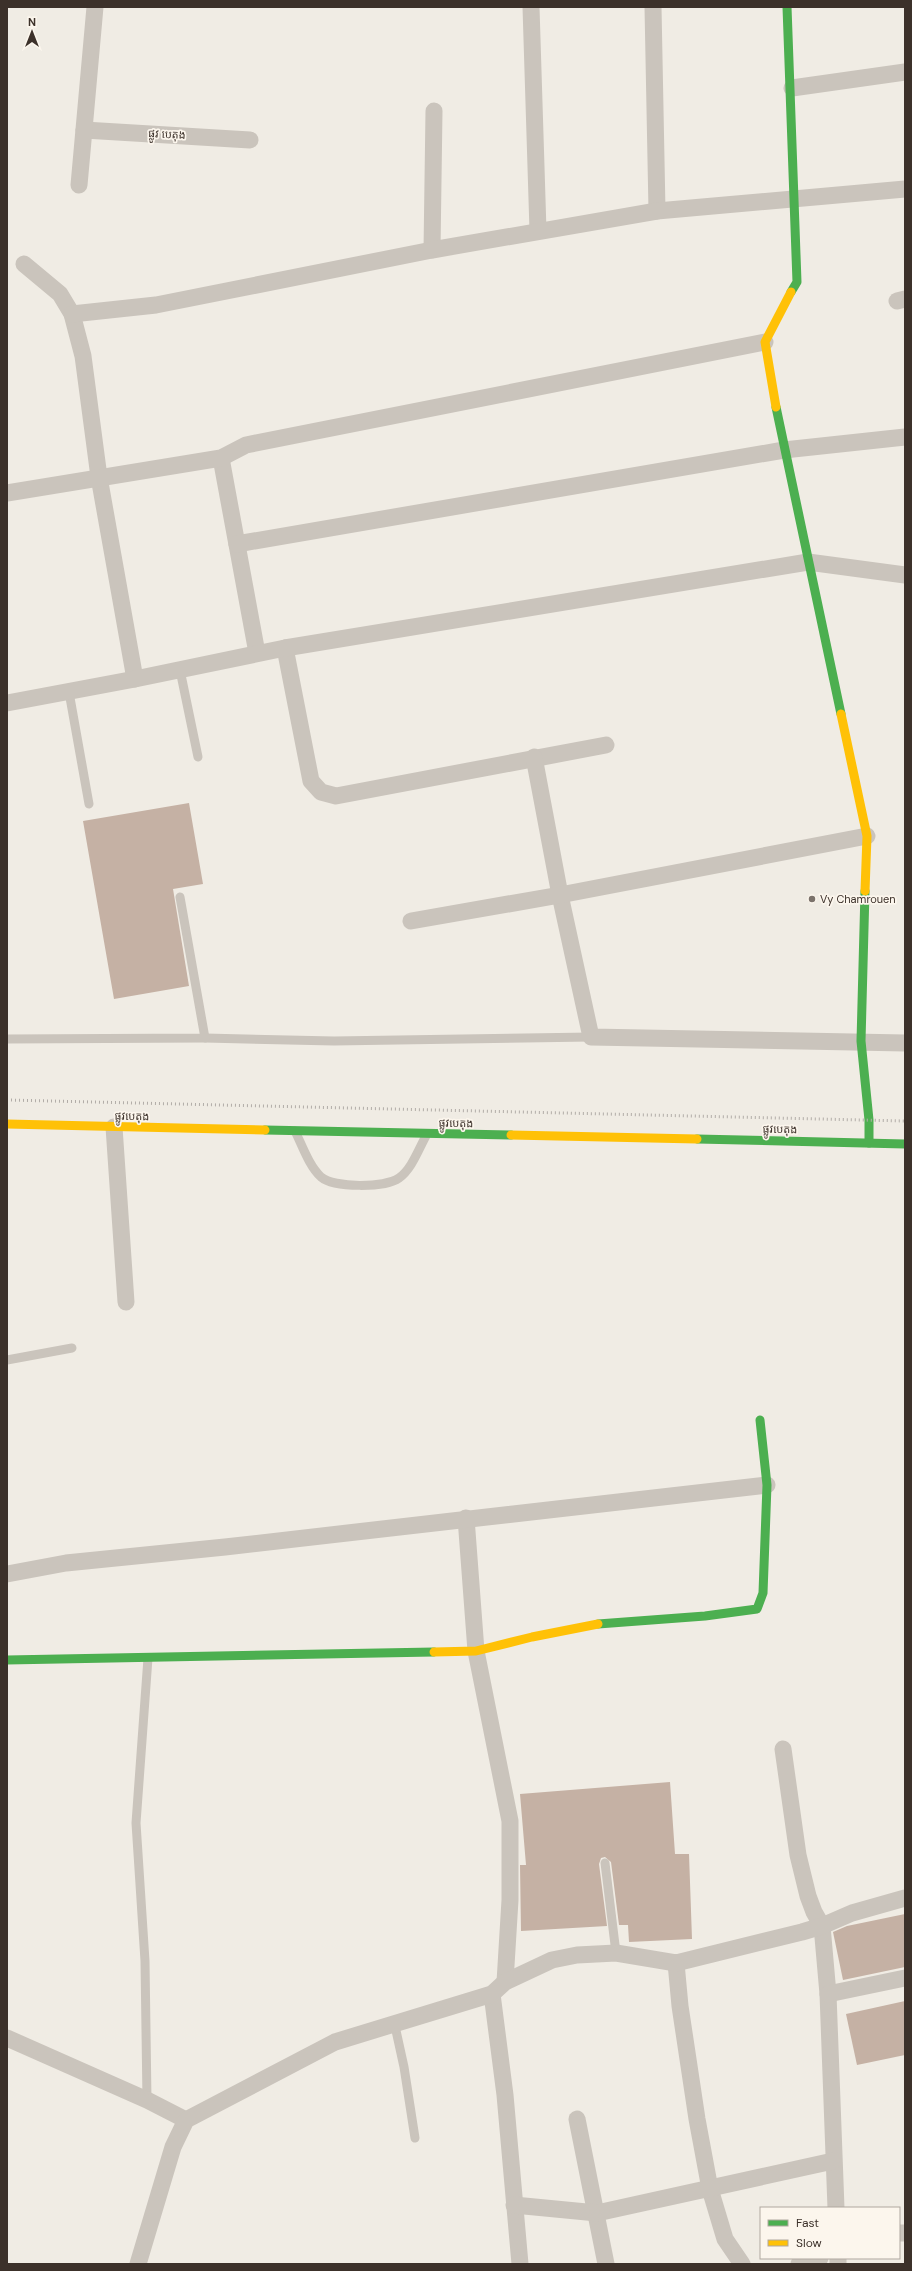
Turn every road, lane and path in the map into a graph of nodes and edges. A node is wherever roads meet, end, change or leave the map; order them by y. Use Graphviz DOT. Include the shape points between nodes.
graph roads {
  1 [pos="95,7"];
  2 [pos="531,7"];
  3 [pos="653,7"];
  4 [pos="787,7"];
  5 [pos="905,72"];
  6 [pos="792,88"];
  7 [pos="434,111"];
  8 [pos="84,130"];
  9 [pos="250,140"];
  10 [pos="80,185"];
  11 [pos="905,189"];
  12 [pos="794,198"];
  13 [pos="657,211"];
  14 [pos="538,231"];
  15 [pos="432,250"];
  16 [pos="24,264"];
  17 [pos="72,314"];
  18 [pos="765,342"];
  19 [pos="905,437"];
  20 [pos="784,450"];
  21 [pos="221,458"];
  22 [pos="99,477"];
  23 [pos="7,493"];
  24 [pos="237,544"];
  25 [pos="808,562"];
  26 [pos="905,575"];
  27 [pos="285,648"];
  28 [pos="257,653"];
  29 [pos="180,670"];
  30 [pos="135,680"];
  31 [pos="69,692"];
  32 [pos="7,703"];
  33 [pos="606,745"];
  34 [pos="198,757"];
  35 [pos="534,757"];
  36 [pos="89,804"];
  37 [pos="867,836"];
  38 [pos="560,895"];
  39 [pos="180,897"];
  40 [pos="411,921"];
  41 [pos="591,1037"];
  42 [pos="205,1038"];
  43 [pos="7,1039"];
  44 [pos="861,1041"];
  45 [pos="905,1043"];
  46 [pos="7,1124"];
  47 [pos="114,1127"];
  48 [pos="295,1131"];
  49 [pos="427,1134"];
  50 [pos="869,1142"];
  51 [pos="905,1144"];
  52 [pos="126,1302"];
  53 [pos="72,1348"];
  54 [pos="7,1360"];
  55 [pos="760,1420"];
  56 [pos="767,1485"];
  57 [pos="466,1518"];
  58 [pos="7,1574"];
  59 [pos="476,1650"];
  60 [pos="148,1658"];
  61 [pos="7,1660"];
  62 [pos="784,1748"];
  63 [pos="605,1863"];
  64 [pos="905,1898"];
  65 [pos="822,1926"];
  66 [pos="616,1953"];
  67 [pos="676,1962"];
  68 [pos="905,1978"];
  69 [pos="505,1982"];
  70 [pos="492,1994"];
  71 [pos="828,1994"];
  72 [pos="395,2026"];
  73 [pos="7,2038"];
  74 [pos="147,2100"];
  75 [pos="577,2119"];
  76 [pos="186,2120"];
  77 [pos="415,2138"];
  78 [pos="833,2161"];
  79 [pos="710,2189"];
  80 [pos="514,2205"];
  81 [pos="836,2207"];
  82 [pos="598,2212"];
  83 [pos="816,2259"];
  84 [pos="138,2264"];
  85 [pos="520,2264"];
  86 [pos="606,2264"];
  87 [pos="742,2264"];
  88 [pos="799,2264"];
  1 -- 8 [label="street"];
  2 -- 14 [label="street"];
  3 -- 13 [label="street"];
  4 -- 6 [label="street"];
  5 -- 6 [label="street"];
  6 -- 12 [label="street"];
  7 -- 15 [label="street"];
  8 -- 9 [label="street, ផ្លូវ បេតុង"];
  8 -- 10 [label="street"];
  11 -- 12 [label="street"];
  12 -- 13 [label="street"];
  12 -- 18 [label="street" via="797,282"];
  13 -- 14 [label="street"];
  14 -- 15 [label="street"];
  15 -- 17 [label="street" via="156,305"];
  16 -- 17 [label="street" via="60,294"];
  17 -- 22 [label="street" via="83,356"];
  18 -- 20 [label="street"];
  18 -- 21 [label="street" via="246,445"];
  19 -- 20 [label="street"];
  20 -- 24 [label="street"];
  20 -- 25 [label="street"];
  21 -- 22 [label="street"];
  21 -- 24 [label="street"];
  22 -- 23 [label="street"];
  22 -- 30 [label="street"];
  24 -- 28 [label="street"];
  25 -- 26 [label="street"];
  25 -- 27 [label="street"];
  25 -- 37 [label="street"];
  27 -- 28 [label="street"];
  27 -- 35 [label="street" via="311,781 321,792 336,796"];
  28 -- 29 [label="street"];
  29 -- 30 [label="street"];
  29 -- 34 [label="lane"];
  30 -- 31 [label="street"];
  31 -- 32 [label="street"];
  31 -- 36 [label="lane"];
  33 -- 35 [label="street"];
  35 -- 38 [label="street"];
  37 -- 38 [label="street"];
  37 -- 44 [label="street"];
  38 -- 40 [label="street"];
  38 -- 41 [label="street"];
  39 -- 42 [label="lane"];
  41 -- 42 [label="lane" via="334,1041"];
  41 -- 44 [label="street"];
  42 -- 43 [label="lane"];
  44 -- 45 [label="street"];
  44 -- 50 [label="street"];
  46 -- 47 [label="street, ផ្លូវបេតុង"];
  47 -- 48 [label="street, ផ្លូវបេតុង"];
  47 -- 52 [label="street"];
  48 -- 49 [label="street, ផ្លូវបេតុង"];
  48 -- 49 [label="lane" via="322,1178 345,1185 391,1183 406,1172"];
  49 -- 50 [label="street, ផ្លូវបេតុង"];
  50 -- 51 [label="street, ផ្លូវបេតុង"];
  53 -- 54 [label="lane"];
  55 -- 56 [label="street"];
  56 -- 57 [label="street"];
  56 -- 59 [label="street" via="763,1593 757,1609 705,1616 605,1623"];
  57 -- 58 [label="street" via="66,1563"];
  57 -- 59 [label="street"];
  59 -- 60 [label="street"];
  59 -- 69 [label="street" via="510,1821 510,1900"];
  60 -- 61 [label="street"];
  60 -- 74 [label="lane" via="136,1823 145,1961"];
  62 -- 65 [label="street" via="798,1855 808,1896"];
  63 -- 66 [label="lane"];
  64 -- 65 [label="street" via="852,1913"];
  65 -- 67 [label="street"];
  65 -- 71 [label="street"];
  66 -- 67 [label="street"];
  66 -- 69 [label="street" via="552,1960"];
  67 -- 79 [label="street" via="680,2006"];
  68 -- 71 [label="street"];
  69 -- 70 [label="street"];
  70 -- 72 [label="street"];
  70 -- 80 [label="street" via="505,2095"];
  71 -- 78 [label="street"];
  72 -- 76 [label="street" via="336,2042"];
  72 -- 77 [label="lane"];
  73 -- 74 [label="street"];
  74 -- 76 [label="street"];
  75 -- 82 [label="street"];
  76 -- 84 [label="street" via="173,2147"];
  78 -- 79 [label="street"];
  78 -- 81 [label="street"];
  79 -- 82 [label="street"];
  79 -- 87 [label="street" via="725,2239"];
  80 -- 82 [label="street"];
  80 -- 85 [label="street"];
  82 -- 86 [label="street"];
  83 -- 88 [label="street"];
}
